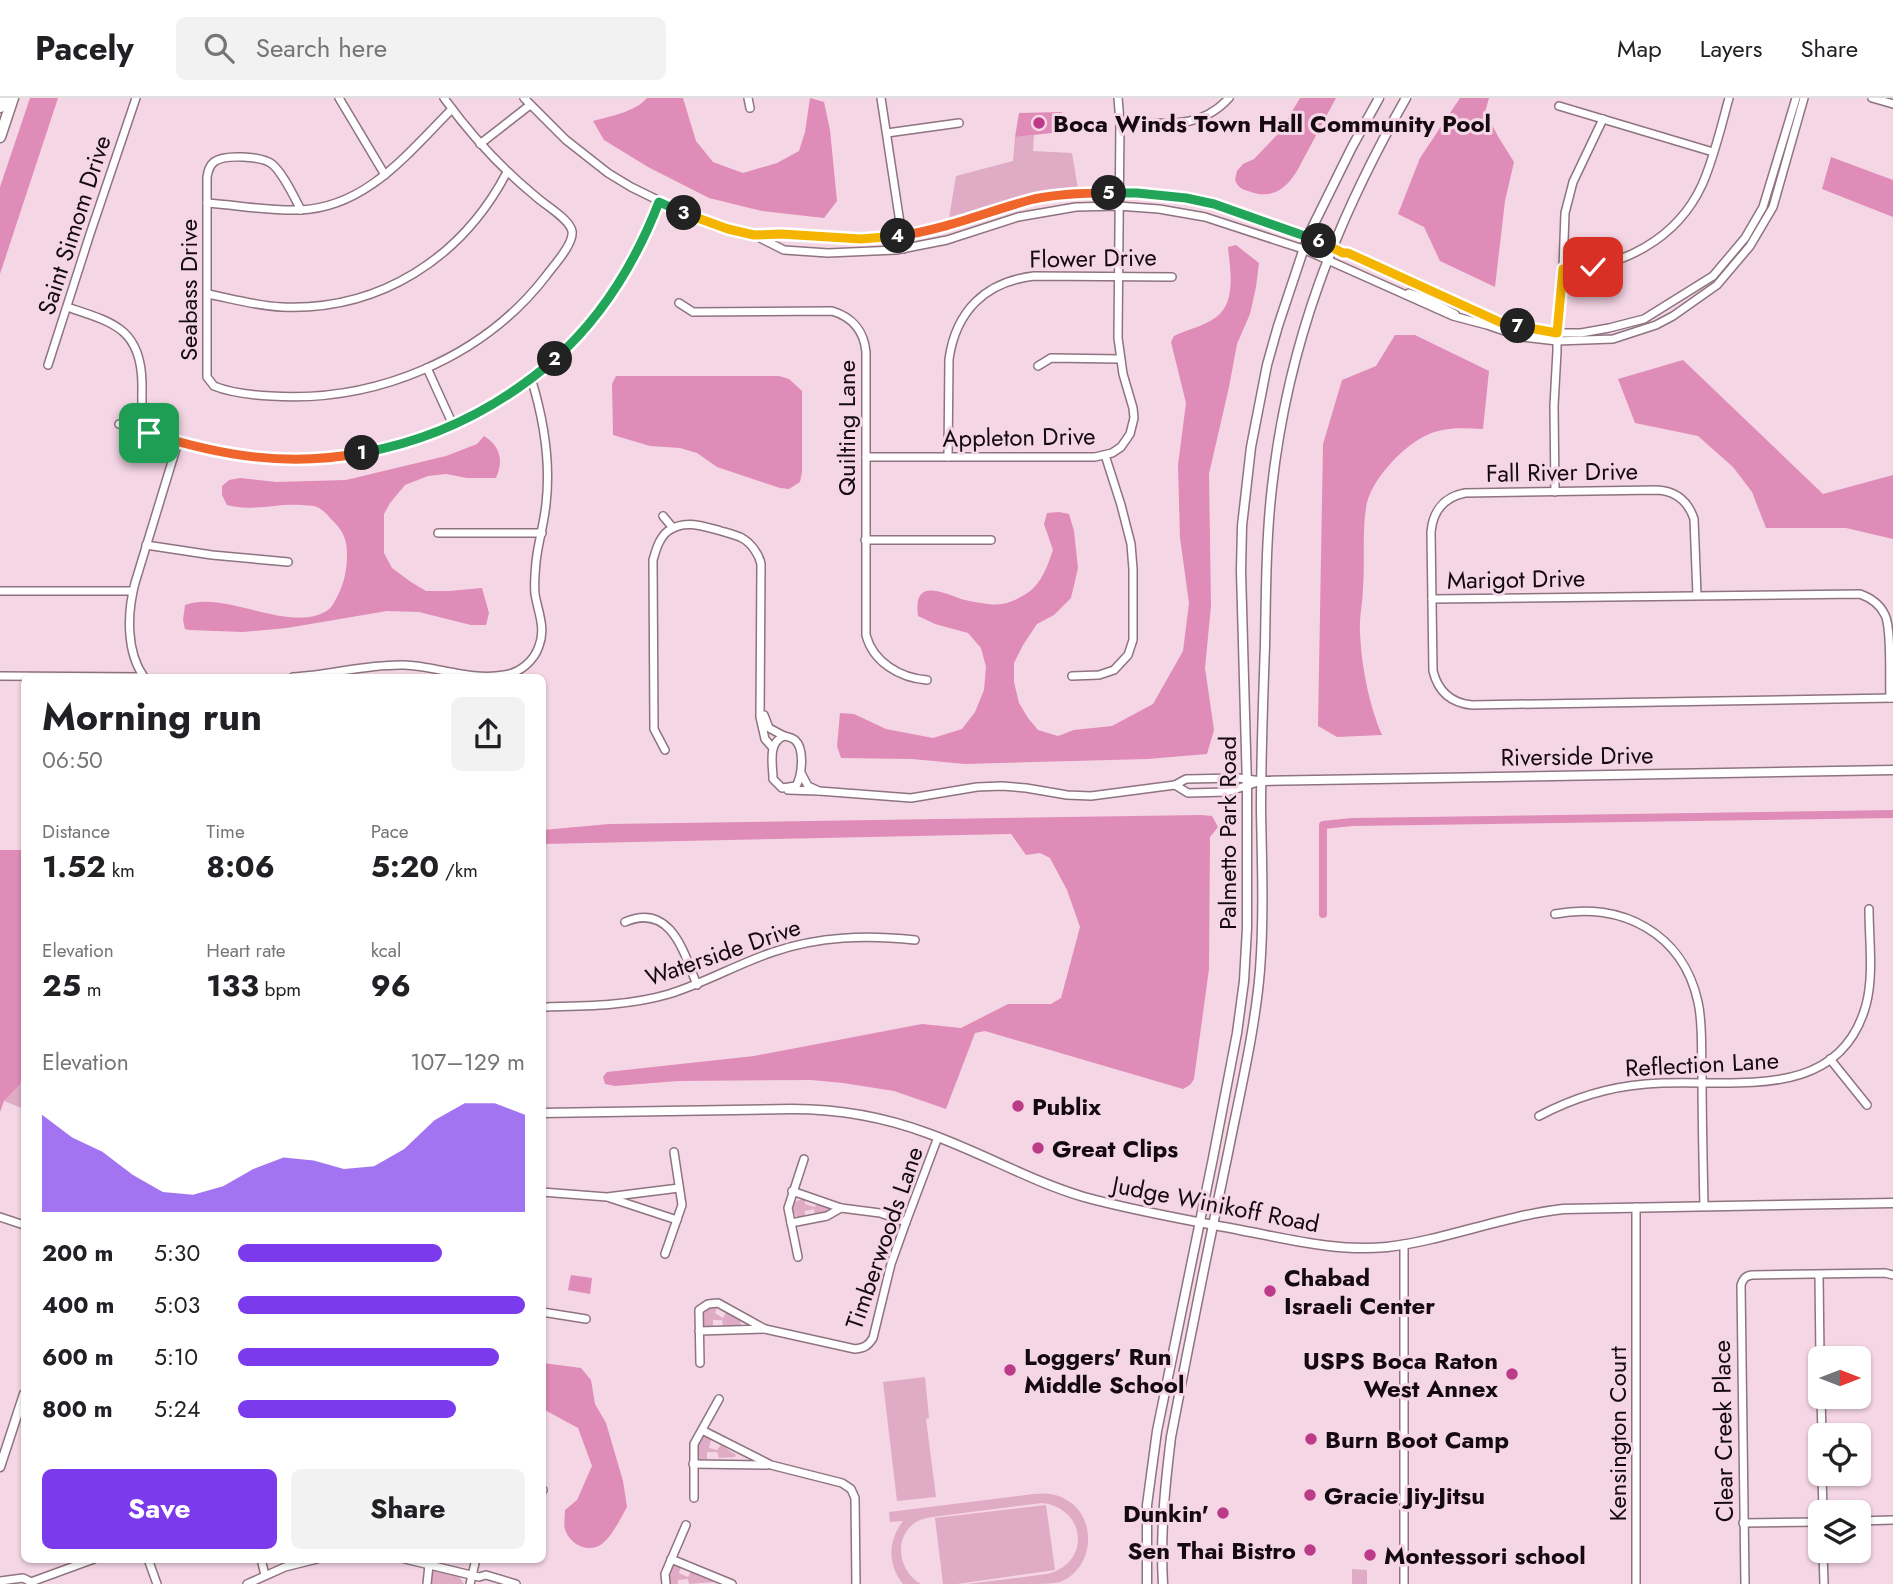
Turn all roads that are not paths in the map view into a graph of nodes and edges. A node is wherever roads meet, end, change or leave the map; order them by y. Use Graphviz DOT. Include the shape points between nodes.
graph roads {
  1 [pos="3,98"];
  2 [pos="13,98"];
  3 [pos="136,98"];
  4 [pos="339,98"];
  5 [pos="444,98"];
  6 [pos="524,98"];
  7 [pos="748,98"];
  8 [pos="881,98"];
  9 [pos="1118,98"];
  10 [pos="1229,98"];
  11 [pos="1379,98"];
  12 [pos="1406,98"];
  13 [pos="1729,98"];
  14 [pos="1796,98"];
  15 [pos="1804,98"];
  16 [pos="1874,98"];
  17 [pos="1893,104"];
  18 [pos="530,105"];
  19 [pos="1559,106"];
  20 [pos="0,107"];
  21 [pos="750,108"];
  22 [pos="452,109"];
  23 [pos="1604,119"];
  24 [pos="1120,122"];
  25 [pos="959,123"];
  26 [pos="887,133"];
  27 [pos="0,137"];
  28 [pos="481,144"];
  29 [pos="1713,152"];
  30 [pos="507,172"];
  31 [pos="386,175"];
  32 [pos="1118,193"];
  33 [pos="659,202"];
  34 [pos="207,203"];
  35 [pos="1118,206"];
  36 [pos="302,210"];
  37 [pos="754,235"];
  38 [pos="902,236"];
  39 [pos="1308,236"];
  40 [pos="1332,247"];
  41 [pos="904,249"];
  42 [pos="1303,249"];
  43 [pos="1327,260"];
  44 [pos="1563,269"];
  45 [pos="1118,276"];
  46 [pos="1172,276"];
  47 [pos="208,294"];
  48 [pos="679,303"];
  49 [pos="67,307"];
  50 [pos="1557,337"];
  51 [pos="1120,359"];
  52 [pos="48,365"];
  53 [pos="1038,366"];
  54 [pos="427,368"];
  55 [pos="531,378"];
  56 [pos="119,424"];
  57 [pos="453,425"];
  58 [pos="146,432"];
  59 [pos="178,442"];
  60 [pos="1105,455"];
  61 [pos="866,457"];
  62 [pos="948,457"];
  63 [pos="1555,492"];
  64 [pos="663,516"];
  65 [pos="673,528"];
  66 [pos="438,533"];
  67 [pos="542,533"];
  68 [pos="865,540"];
  69 [pos="991,540"];
  70 [pos="146,545"];
  71 [pos="288,562"];
  72 [pos="0,591"];
  73 [pos="132,591"];
  74 [pos="1697,595"];
  75 [pos="1432,599"];
  76 [pos="142,674"];
  77 [pos="316,674"];
  78 [pos="465,674"];
  79 [pos="511,674"];
  80 [pos="0,676"];
  81 [pos="21,676"];
  82 [pos="1072,677"];
  83 [pos="927,680"];
  84 [pos="1891,698"];
  85 [pos="761,708"];
  86 [pos="784,736"];
  87 [pos="773,747"];
  88 [pos="665,750"];
  89 [pos="1893,770"];
  90 [pos="801,773"];
  91 [pos="1262,781"];
  92 [pos="1247,782"];
  93 [pos="1175,785"];
  94 [pos="782,788"];
  95 [pos="819,791"];
  96 [pos="1869,909"];
  97 [pos="1555,914"];
  98 [pos="625,922"];
  99 [pos="915,940"];
  100 [pos="697,985"];
  101 [pos="546,1007"];
  102 [pos="1830,1059"];
  103 [pos="1702,1082"];
  104 [pos="1867,1105"];
  105 [pos="546,1113"];
  106 [pos="1539,1116"];
  107 [pos="938,1137"];
  108 [pos="674,1152"];
  109 [pos="804,1159"];
  110 [pos="679,1188"];
  111 [pos="792,1191"];
  112 [pos="546,1192"];
  113 [pos="607,1197"];
  114 [pos="1893,1203"];
  115 [pos="1704,1206"];
  116 [pos="1636,1207"];
  117 [pos="841,1208"];
  118 [pos="0,1217"];
  119 [pos="677,1220"];
  120 [pos="905,1222"];
  121 [pos="1199,1222"];
  122 [pos="791,1223"];
  123 [pos="21,1224"];
  124 [pos="1213,1225"];
  125 [pos="1404,1244"];
  126 [pos="665,1254"];
  127 [pos="797,1258"];
  128 [pos="1819,1275"];
  129 [pos="1893,1275"];
  130 [pos="546,1313"];
  131 [pos="586,1319"];
  132 [pos="765,1329"];
  133 [pos="699,1331"];
  134 [pos="1820,1346"];
  135 [pos="700,1363"];
  136 [pos="719,1399"];
  137 [pos="21,1402"];
  138 [pos="702,1430"];
  139 [pos="3,1448"];
  140 [pos="693,1464"];
  141 [pos="771,1465"];
  142 [pos="0,1467"];
  143 [pos="694,1498"];
  144 [pos="1893,1520"];
  145 [pos="1808,1521"];
  146 [pos="1871,1521"];
  147 [pos="1744,1523"];
  148 [pos="686,1525"];
  149 [pos="671,1559"];
  150 [pos="84,1563"];
  151 [pos="149,1563"];
  152 [pos="262,1563"];
  153 [pos="301,1563"];
  154 [pos="421,1563"];
  155 [pos="1824,1563"];
  156 [pos="429,1565"];
  157 [pos="265,1575"];
  158 [pos="471,1580"];
  159 [pos="0,1581"];
  160 [pos="31,1583"];
  161 [pos="157,1584"];
  162 [pos="247,1584"];
  163 [pos="427,1584"];
  164 [pos="516,1584"];
  165 [pos="666,1584"];
  166 [pos="732,1584"];
  167 [pos="856,1584"];
  168 [pos="1147,1584"];
  169 [pos="1163,1584"];
  170 [pos="1404,1584"];
  171 [pos="1636,1584"];
  172 [pos="1745,1584"];
  173 [pos="1824,1584"];
  1 -- 20 [label="main road"];
  2 -- 27 [label="main road"];
  3 -- 49 [label="street, Saint Simom Drive"];
  4 -- 31 [label="street"];
  5 -- 22 [label="street, Seabass Drive"];
  6 -- 18 [label="street"];
  7 -- 21 [label="street"];
  8 -- 26 [label="street"];
  9 -- 24 [label="street, Appleton Drive"];
  10 -- 24 [label="street" via="1209,115 1192,121"];
  11 -- 39 [label="street, Palmetto Park Road"];
  12 -- 40 [label="street, Palmetto Park Road" via="1361,180"];
  13 -- 29 [label="street"];
  14 -- 50 [label="street" via="1763,207 1745,238 1713,276 1644,319"];
  15 -- 50 [label="street" via="1773,207 1750,246 1717,285 1673,316 1613,338"];
  16 -- 17 [label="street"];
  18 -- 28 [label="street"];
  18 -- 33 [label="street" via="586,157"];
  19 -- 23 [label="street"];
  22 -- 28 [label="street, Seabass Drive"];
  22 -- 31 [label="street"];
  23 -- 29 [label="street"];
  23 -- 44 [label="street" via="1568,197"];
  24 -- 32 [label="street, Appleton Drive"];
  25 -- 26 [label="street"];
  26 -- 38 [label="street"];
  28 -- 30 [label="street, Seabass Drive"];
  29 -- 44 [label="street" via="1689,207 1657,240 1618,260"];
  30 -- 47 [label="street" via="460,239 421,270 376,292 300,307 260,305"];
  30 -- 54 [label="street, Seabass Drive" via="568,222 570,243 510,314"];
  31 -- 36 [label="street" via="351,198"];
  32 -- 35 [label="street, Appleton Drive"];
  32 -- 38 [label="street" via="1036,199"];
  32 -- 39 [label="street" via="1214,204"];
  33 -- 37 [label="street"];
  33 -- 55 [label="street" via="638,251 611,294 561,353"];
  34 -- 36 [label="street"];
  34 -- 36 [label="street, Seabass Drive" via="208,171 214,162 260,158 276,169"];
  34 -- 47 [label="street, Seabass Drive"];
  35 -- 41 [label="street" via="1076,207 1018,217"];
  35 -- 42 [label="street" via="1205,217"];
  35 -- 45 [label="street, Appleton Drive"];
  37 -- 38 [label="street"];
  37 -- 41 [label="street" via="784,250"];
  38 -- 41 [label="street"];
  39 -- 40 [label="street"];
  39 -- 42 [label="street, Palmetto Park Road"];
  40 -- 43 [label="street, Palmetto Park Road"];
  40 -- 50 [label="street" via="1504,324"];
  42 -- 43 [label="street"];
  42 -- 92 [label="street, Palmetto Park Road" via="1267,365 1246,487 1241,571"];
  43 -- 50 [label="street" via="1399,292 1427,299 1461,318 1522,337"];
  43 -- 91 [label="street, Palmetto Park Road" via="1293,365 1272,487"];
  44 -- 50 [label="street"];
  45 -- 46 [label="street, Flower Drive"];
  45 -- 51 [label="street, Appleton Drive"];
  45 -- 62 [label="street, Flower Drive" via="1034,275 998,285 978,299 959,323 950,347"];
  47 -- 54 [label="street, Seabass Drive" via="207,377 219,388 283,397 330,395 379,385"];
  48 -- 61 [label="street, Quilting Lane" via="693,312 826,310 850,320 865,346"];
  49 -- 52 [label="street, Saint Simom Drive"];
  49 -- 58 [label="street" via="107,320 132,342 141,362"];
  50 -- 63 [label="street"];
  51 -- 53 [label="street" via="1051,358"];
  51 -- 60 [label="street, Appleton Drive" via="1133,424 1124,443"];
  54 -- 57 [label="street"];
  55 -- 57 [label="street" via="498,402"];
  55 -- 67 [label="street" via="548,462"];
  56 -- 58 [label="street"];
  57 -- 59 [label="street" via="376,451 326,458 249,457"];
  58 -- 59 [label="street"];
  59 -- 70 [label="street"];
  60 -- 62 [label="street, Appleton Drive"];
  60 -- 82 [label="street" via="1131,544 1133,640 1128,655 1114,670"];
  61 -- 62 [label="street, Appleton Drive"];
  61 -- 68 [label="street, Quilting Lane"];
  63 -- 74 [label="street, Fall River Drive" via="1657,490 1681,498 1695,523"];
  63 -- 75 [label="street, Fall River Drive" via="1465,493 1442,504 1431,526"];
  64 -- 65 [label="street"];
  65 -- 85 [label="street" via="698,524 738,536 759,558"];
  65 -- 88 [label="street" via="659,542 653,560 654,729"];
  66 -- 67 [label="street"];
  67 -- 79 [label="street" via="535,583 542,638 533,658"];
  68 -- 69 [label="street"];
  68 -- 83 [label="street, Quilting Lane" via="868,645 885,664 913,679"];
  70 -- 71 [label="street"];
  70 -- 73 [label="street"];
  72 -- 73 [label="street"];
  73 -- 76 [label="street" via="131,642"];
  74 -- 75 [label="street, Marigot Drive"];
  74 -- 84 [label="street, Marigot Drive" via="1850,593 1869,598 1884,612 1888,626"];
  75 -- 84 [label="street, Marigot Drive" via="1434,676 1446,695 1461,704"];
  77 -- 78 [label="street" via="386,665"];
  80 -- 81 [label="street"];
  85 -- 86 [label="street" via="769,728"];
  85 -- 87 [label="street" via="765,740"];
  86 -- 87 [label="street"];
  86 -- 90 [label="street" via="797,741"];
  87 -- 94 [label="street" via="773,779"];
  89 -- 91 [label="street, Riverside Drive"];
  90 -- 94 [label="street" via="796,786"];
  90 -- 95 [label="street" via="808,786"];
  91 -- 92 [label="street, Riverside Drive"];
  91 -- 124 [label="street, Palmetto Park Road" via="1258,994"];
  92 -- 93 [label="street, Riverside Drive" via="1186,779"];
  92 -- 93 [label="street, Riverside Drive" via="1227,792 1188,793"];
  92 -- 121 [label="street, Palmetto Park Road" via="1244,981"];
  93 -- 95 [label="street, Riverside Drive" via="1091,796 1002,786 911,798"];
  94 -- 95 [label="street, Riverside Drive"];
  96 -- 102 [label="street, Reflection Lane" via="1867,1003 1852,1036"];
  97 -- 103 [label="street" via="1587,910 1617,915 1646,928 1671,948 1686,969 1699,1003"];
  98 -- 100 [label="street" via="655,919 668,927 678,939"];
  99 -- 100 [label="street, Waterside Drive" via="861,937 816,941 772,952"];
  100 -- 101 [label="street, Waterside Drive" via="621,1004"];
  102 -- 103 [label="street, Reflection Lane" via="1788,1079"];
  102 -- 104 [label="street"];
  103 -- 106 [label="street, Reflection Lane" via="1608,1089"];
  103 -- 115 [label="street"];
  105 -- 107 [label="street, Judge Winikoff Road" via="816,1110 870,1116"];
  107 -- 120 [label="street, Timberwoods Lane"];
  107 -- 121 [label="street, Judge Winikoff Road" via="1073,1194"];
  108 -- 110 [label="street"];
  109 -- 111 [label="street"];
  110 -- 113 [label="street"];
  110 -- 119 [label="street" via="682,1205"];
  111 -- 117 [label="street"];
  111 -- 122 [label="street"];
  112 -- 113 [label="street"];
  113 -- 119 [label="street"];
  114 -- 115 [label="street, Judge Winikoff Road"];
  115 -- 116 [label="street, Judge Winikoff Road"];
  116 -- 125 [label="street, Judge Winikoff Road" via="1536,1212"];
  116 -- 171 [label="street, Kensington Court"];
  117 -- 120 [label="street"];
  117 -- 122 [label="street" via="827,1216"];
  118 -- 123 [label="street"];
  119 -- 126 [label="street"];
  120 -- 132 [label="street, Timberwoods Lane" via="873,1338 863,1349"];
  121 -- 124 [label="street, Judge Winikoff Road"];
  121 -- 168 [label="street, Palmetto Park Road" via="1157,1431 1147,1505"];
  122 -- 127 [label="street"];
  124 -- 125 [label="street, Judge Winikoff Road" via="1322,1245"];
  124 -- 169 [label="street, Palmetto Park Road" via="1171,1437 1164,1489"];
  125 -- 170 [label="street"];
  128 -- 129 [label="street"];
  128 -- 134 [label="street"];
  128 -- 147 [label="street, Clear Creek Place" via="1752,1275 1741,1285"];
  130 -- 131 [label="street"];
  132 -- 133 [label="street"];
  132 -- 133 [label="street" via="718,1303 699,1310"];
  133 -- 135 [label="street"];
  136 -- 138 [label="street"];
  137 -- 139 [label="street"];
  138 -- 140 [label="street" via="694,1444"];
  138 -- 141 [label="street"];
  139 -- 142 [label="street"];
  140 -- 141 [label="street"];
  140 -- 143 [label="street"];
  141 -- 167 [label="street" via="851,1489"];
  144 -- 146 [label="street"];
  145 -- 147 [label="street"];
  147 -- 172 [label="street, Clear Creek Place"];
  148 -- 149 [label="street"];
  149 -- 165 [label="street"];
  149 -- 166 [label="street"];
  150 -- 160 [label="street"];
  151 -- 161 [label="street"];
  152 -- 157 [label="street"];
  153 -- 157 [label="street"];
  154 -- 156 [label="street"];
  155 -- 173 [label="street"];
  156 -- 158 [label="street"];
  156 -- 163 [label="street"];
  157 -- 162 [label="street"];
  158 -- 164 [label="street" via="486,1575"];
  159 -- 160 [label="street" via="23,1578"];
}
